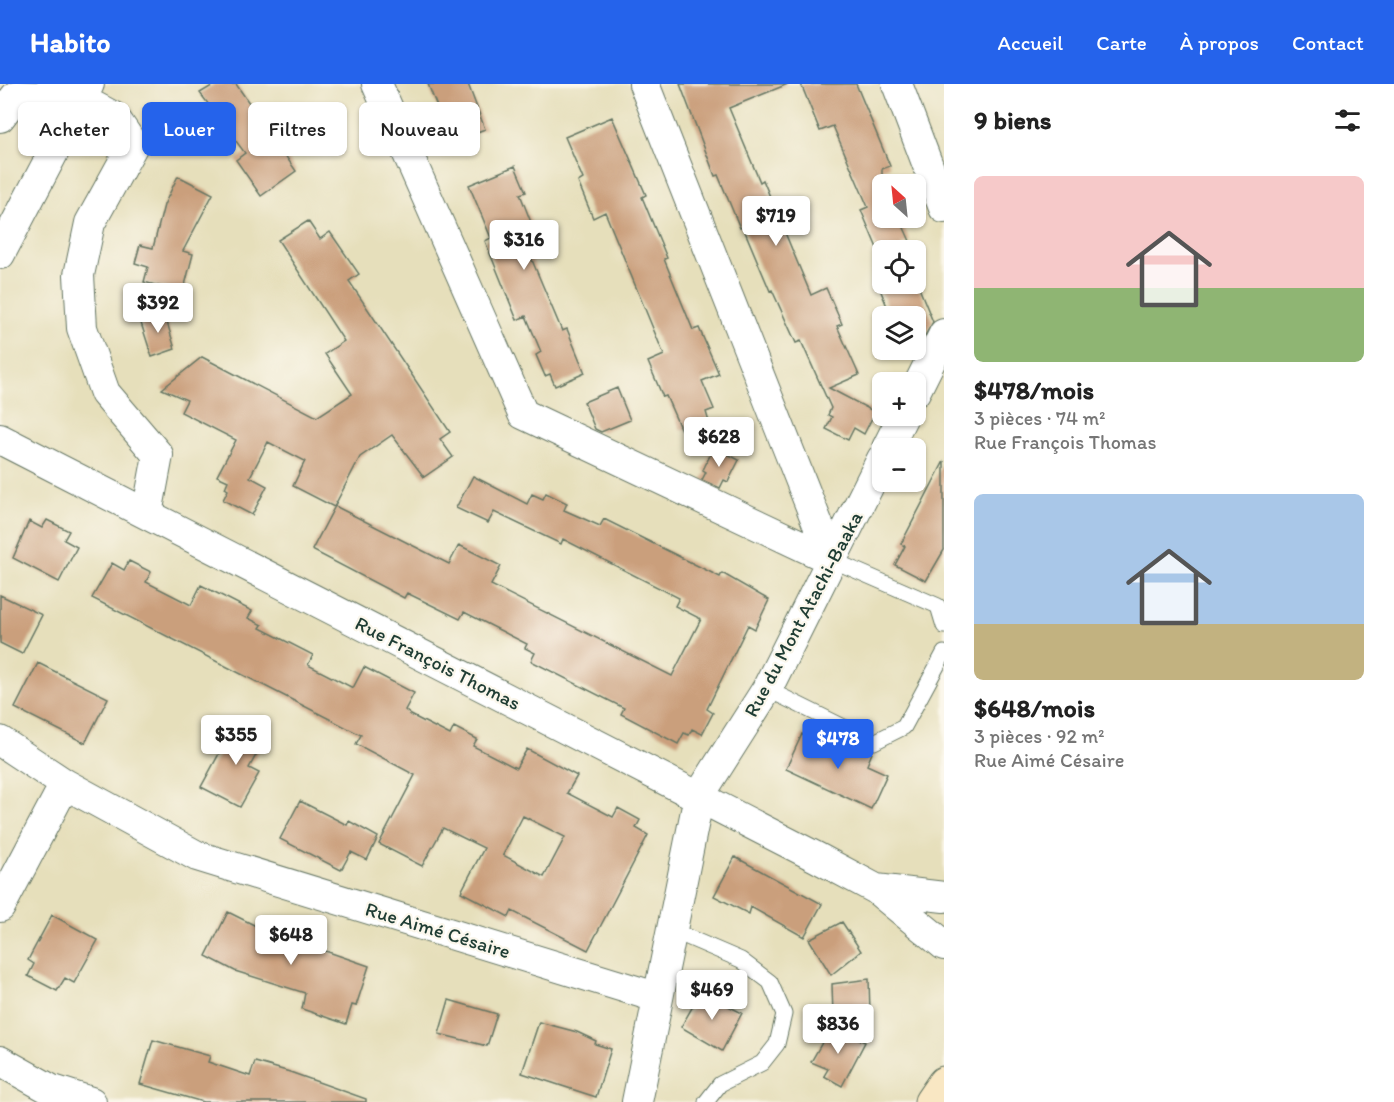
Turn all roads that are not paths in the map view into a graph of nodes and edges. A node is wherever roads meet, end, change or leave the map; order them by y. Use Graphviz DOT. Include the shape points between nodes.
graph roads {
  1 [pos="52,84"];
  2 [pos="378,84"];
  3 [pos="644,84"];
  4 [pos="897,84"];
  5 [pos="84,92"];
  6 [pos="0,117"];
  7 [pos="944,208"];
  8 [pos="0,254"];
  9 [pos="944,334"];
  10 [pos="925,372"];
  11 [pos="0,439"];
  12 [pos="872,479"];
  13 [pos="147,514"];
  14 [pos="832,560"];
  15 [pos="944,626"];
  16 [pos="944,653"];
  17 [pos="767,689"];
  18 [pos="0,741"];
  19 [pos="65,784"];
  20 [pos="699,796"];
  21 [pos="876,889"];
  22 [pos="944,897"];
  23 [pos="0,907"];
  24 [pos="670,930"];
  25 [pos="944,945"];
  26 [pos="656,997"];
  27 [pos="0,1061"];
  28 [pos="944,1083"];
  29 [pos="92,1102"];
  30 [pos="638,1102"];
  31 [pos="706,1102"];
  32 [pos="931,1102"];
  1 -- 5 [label="street"];
  2 -- 14 [label="street" via="523,414"];
  3 -- 14 [label="street"];
  4 -- 7 [label="street"];
  5 -- 6 [label="street" via="16,96"];
  5 -- 8 [label="street"];
  5 -- 13 [label="street" via="114,117 133,145 90,223 80,275 82,328 105,393 158,455"];
  9 -- 10 [label="street"];
  11 -- 13 [label="street, Rue François Thomas"];
  12 -- 14 [label="street, Rue du Mont Atachi-Baaka"];
  13 -- 20 [label="street, Rue François Thomas"];
  14 -- 15 [label="lane" via="938,606"];
  14 -- 17 [label="street, Rue du Mont Atachi-Baaka"];
  16 -- 17 [label="lane" via="904,727 874,742"];
  17 -- 20 [label="street, Rue du Mont Atachi-Baaka"];
  18 -- 19 [label="street, Rue Aimé Césaire"];
  19 -- 23 [label="street"];
  19 -- 26 [label="street, Rue Aimé Césaire" via="197,856"];
  20 -- 21 [label="street, Rue François Thomas"];
  20 -- 24 [label="street"];
  21 -- 22 [label="street, Rue François Thomas"];
  21 -- 25 [label="street, Rue François Thomas"];
  24 -- 26 [label="street"];
  24 -- 31 [label="lane" via="741,960 770,982 784,1014 777,1044 762,1063 720,1084"];
  26 -- 30 [label="street"];
  27 -- 29 [label="street" via="50,1089"];
  28 -- 32 [label="main road"];
}
